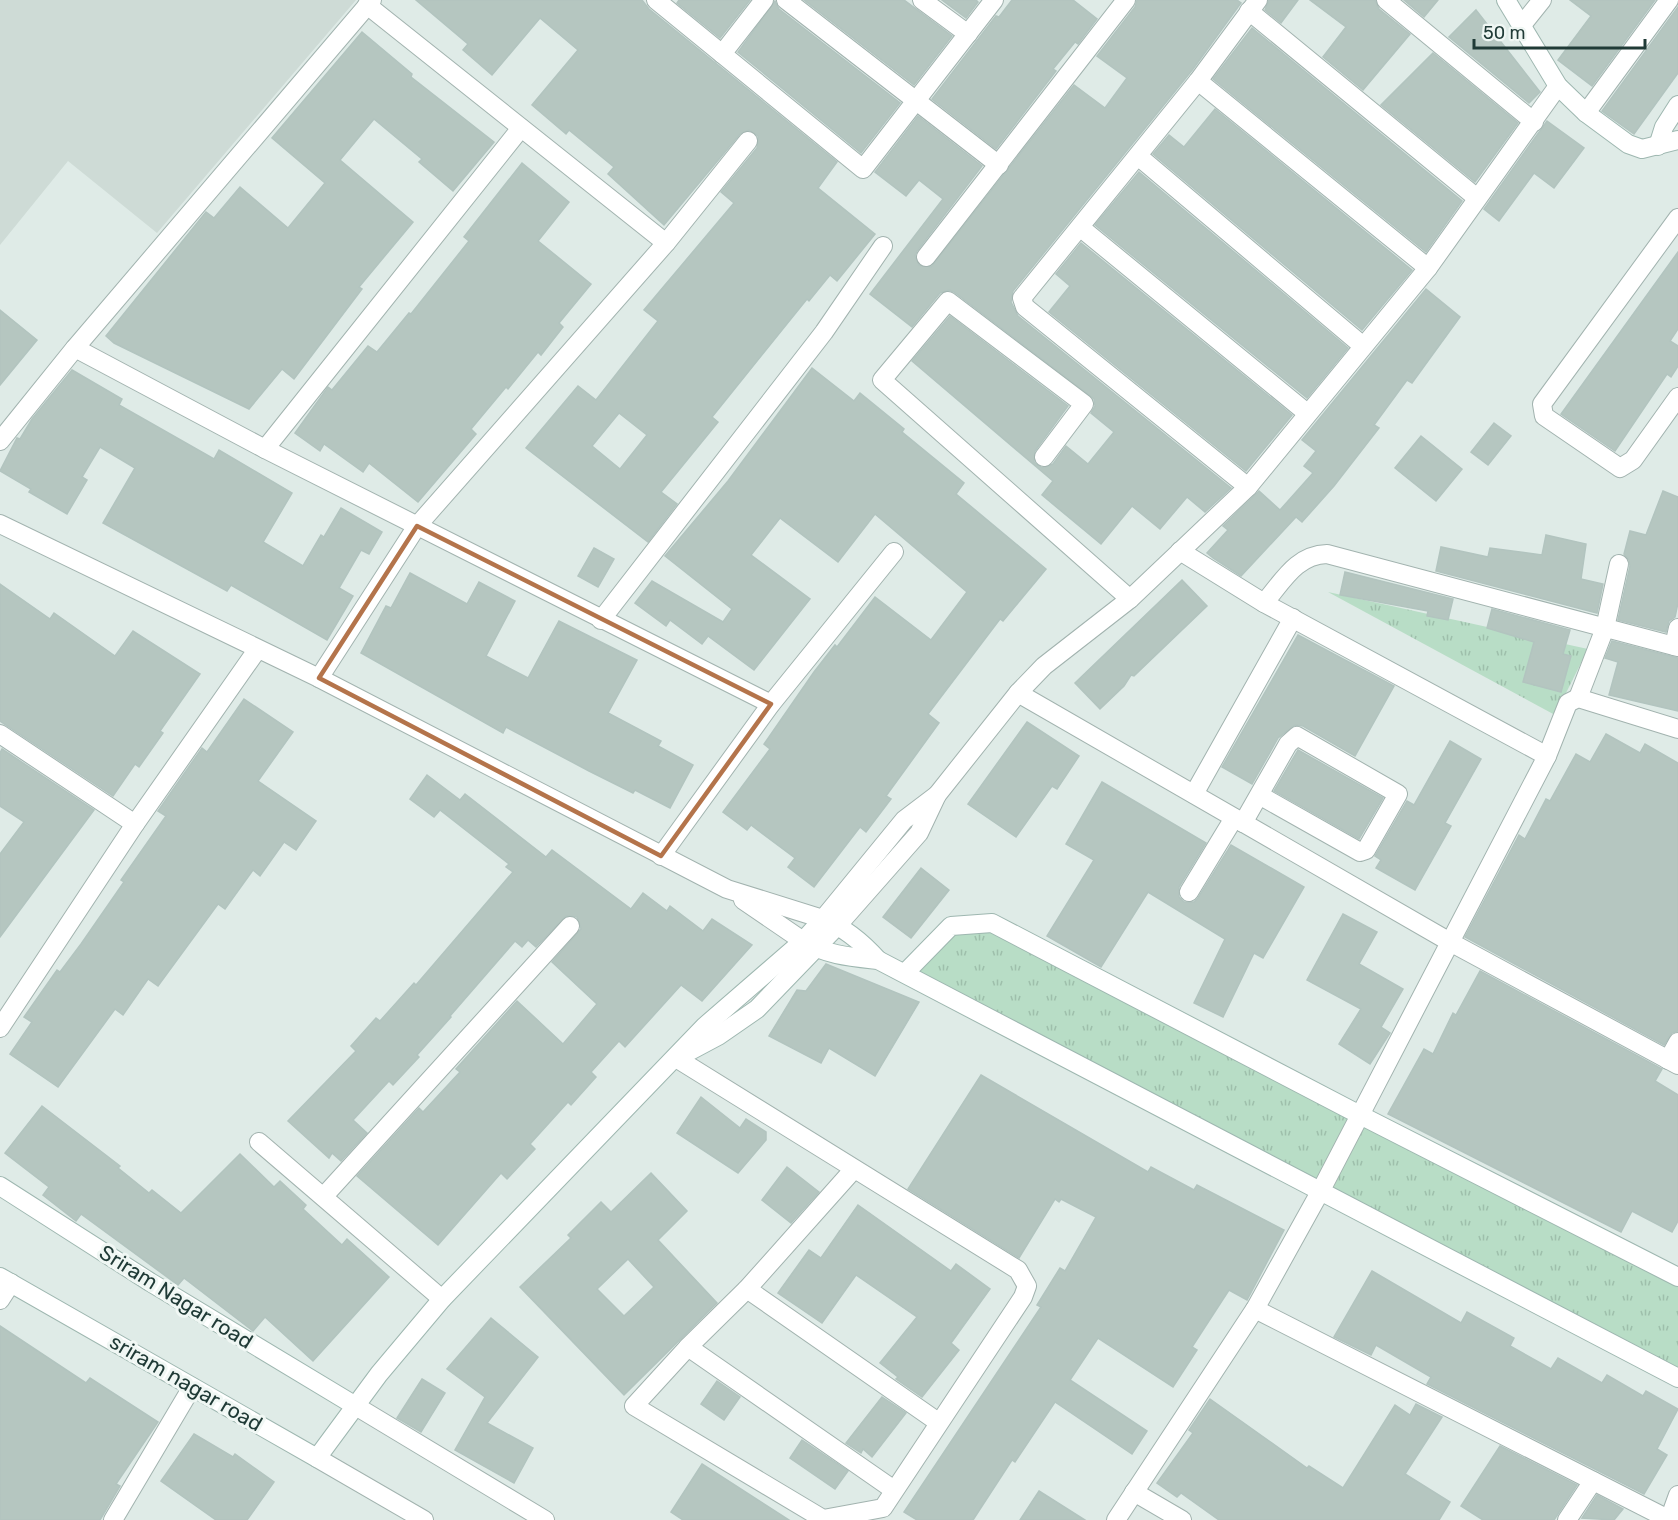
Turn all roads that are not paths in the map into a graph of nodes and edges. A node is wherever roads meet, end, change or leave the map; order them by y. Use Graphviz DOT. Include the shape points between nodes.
graph roads {
  1 [pos="656,0"];
  2 [pos="764,0"];
  3 [pos="786,0"];
  4 [pos="922,0"];
  5 [pos="994,0"];
  6 [pos="1126,0"];
  7 [pos="1386,0"];
  8 [pos="1506,0"];
  9 [pos="1542,0"];
  10 [pos="1669,0"];
  11 [pos="370,3"];
  12 [pos="1254,6"];
  13 [pos="1522,25"];
  14 [pos="968,34"];
  15 [pos="722,54"];
  16 [pos="1198,81"];
  17 [pos="1558,86"];
  18 [pos="918,101"];
  19 [pos="1678,105"];
  20 [pos="1586,112"];
  21 [pos="1534,122"];
  22 [pos="521,128"];
  23 [pos="1678,140"];
  24 [pos="748,141"];
  25 [pos="1658,146"];
  26 [pos="1138,156"];
  27 [pos="999,165"];
  28 [pos="1477,198"];
  29 [pos="1678,218"];
  30 [pos="1081,228"];
  31 [pos="666,243"];
  32 [pos="883,246"];
  33 [pos="926,257"];
  34 [pos="1428,268"];
  35 [pos="1363,346"];
  36 [pos="75,348"];
  37 [pos="1676,404"];
  38 [pos="1307,413"];
  39 [pos="0,441"];
  40 [pos="265,449"];
  41 [pos="1044,457"];
  42 [pos="1248,487"];
  43 [pos="0,524"];
  44 [pos="417,526"];
  45 [pos="1180,551"];
  46 [pos="894,552"];
  47 [pos="1619,564"];
  48 [pos="1130,600"];
  49 [pos="1264,603"];
  50 [pos="1293,618"];
  51 [pos="601,620"];
  52 [pos="1605,628"];
  53 [pos="1678,628"];
  54 [pos="1676,646"];
  55 [pos="257,650"];
  56 [pos="319,678"];
  57 [pos="1018,693"];
  58 [pos="1578,698"];
  59 [pos="771,704"];
  60 [pos="1678,729"];
  61 [pos="0,734"];
  62 [pos="1547,756"];
  63 [pos="1194,794"];
  64 [pos="1259,795"];
  65 [pos="1239,820"];
  66 [pos="135,824"];
  67 [pos="1346,844"];
  68 [pos="661,856"];
  69 [pos="1329,872"];
  70 [pos="727,889"];
  71 [pos="1189,892"];
  72 [pos="831,922"];
  73 [pos="570,926"];
  74 [pos="1450,942"];
  75 [pos="809,945"];
  76 [pos="878,960"];
  77 [pos="905,973"];
  78 [pos="0,1028"];
  79 [pos="1678,1042"];
  80 [pos="676,1058"];
  81 [pos="1673,1062"];
  82 [pos="1360,1115"];
  83 [pos="259,1142"];
  84 [pos="854,1169"];
  85 [pos="0,1186"];
  86 [pos="1320,1192"];
  87 [pos="324,1196"];
  88 [pos="1678,1277"];
  89 [pos="5,1280"];
  90 [pos="747,1289"];
  91 [pos="442,1299"];
  92 [pos="0,1300"];
  93 [pos="1255,1309"];
  94 [pos="688,1347"];
  95 [pos="1678,1378"];
  96 [pos="192,1387"];
  97 [pos="354,1405"];
  98 [pos="938,1422"];
  99 [pos="317,1458"];
  100 [pos="1593,1481"];
  101 [pos="894,1490"];
  102 [pos="1134,1492"];
  103 [pos="1678,1495"];
  104 [pos="822,1519"];
  105 [pos="113,1520"];
  106 [pos="424,1520"];
  107 [pos="545,1520"];
  108 [pos="1116,1520"];
  109 [pos="1182,1520"];
  110 [pos="1568,1520"];
  111 [pos="1669,1520"];
  1 -- 15 [label="street"];
  2 -- 15 [label="street"];
  3 -- 18 [label="street"];
  4 -- 14 [label="street"];
  5 -- 14 [label="street"];
  6 -- 27 [label="street"];
  7 -- 21 [label="street"];
  8 -- 13 [label="street"];
  9 -- 13 [label="street"];
  10 -- 20 [label="street"];
  11 -- 22 [label="street"];
  11 -- 36 [label="street"];
  12 -- 16 [label="street"];
  12 -- 28 [label="street"];
  13 -- 17 [label="street"];
  14 -- 18 [label="street"];
  15 -- 18 [label="street" via="863,170"];
  16 -- 26 [label="street"];
  16 -- 34 [label="street"];
  17 -- 20 [label="street"];
  17 -- 21 [label="street"];
  18 -- 27 [label="street"];
  19 -- 25 [label="street"];
  20 -- 25 [label="street" via="1628,144 1642,149"];
  21 -- 28 [label="street"];
  22 -- 31 [label="street"];
  22 -- 40 [label="street"];
  23 -- 25 [label="street"];
  24 -- 31 [label="street"];
  26 -- 30 [label="street"];
  26 -- 35 [label="street"];
  27 -- 33 [label="street"];
  28 -- 34 [label="street"];
  29 -- 37 [label="street" via="1542,404 1544,416 1620,468 1633,460"];
  30 -- 38 [label="street"];
  30 -- 42 [label="street" via="1023,298 1025,308"];
  31 -- 44 [label="street"];
  32 -- 51 [label="street" via="824,332"];
  34 -- 35 [label="street"];
  35 -- 38 [label="street"];
  36 -- 39 [label="street"];
  36 -- 40 [label="street"];
  38 -- 42 [label="street"];
  40 -- 44 [label="street"];
  41 -- 48 [label="street" via="1084,404 948,301 882,380"];
  42 -- 45 [label="street"];
  43 -- 55 [label="street"];
  44 -- 51 [label="street"];
  44 -- 56 [label="street"];
  45 -- 48 [label="street"];
  45 -- 49 [label="street"];
  46 -- 59 [label="street"];
  47 -- 52 [label="street"];
  48 -- 57 [label="street" via="1044,666"];
  49 -- 50 [label="street"];
  49 -- 52 [label="street" via="1297,564 1312,554 1327,554"];
  50 -- 62 [label="street"];
  50 -- 63 [label="street"];
  51 -- 59 [label="street"];
  52 -- 54 [label="street"];
  52 -- 58 [label="street"];
  53 -- 54 [label="street"];
  55 -- 56 [label="street"];
  55 -- 66 [label="street"];
  56 -- 68 [label="street"];
  57 -- 63 [label="street"];
  57 -- 72 [label="street" via="937,795 904,820"];
  58 -- 60 [label="street"];
  58 -- 62 [label="street" via="1568,703"];
  59 -- 68 [label="street"];
  61 -- 66 [label="street"];
  62 -- 74 [label="street"];
  63 -- 65 [label="street"];
  64 -- 65 [label="street"];
  64 -- 67 [label="street"];
  64 -- 67 [label="street" via="1288,744 1297,736 1397,792 1365,852"];
  65 -- 69 [label="street"];
  65 -- 71 [label="street"];
  66 -- 78 [label="street"];
  67 -- 69 [label="street"];
  68 -- 70 [label="street"];
  69 -- 74 [label="street"];
  70 -- 72 [label="street"];
  70 -- 75 [label="street"];
  72 -- 75 [label="street"];
  72 -- 76 [label="street" via="862,942"];
  73 -- 87 [label="street"];
  74 -- 81 [label="street"];
  74 -- 82 [label="street"];
  75 -- 76 [label="street" via="844,956"];
  75 -- 80 [label="street" via="757,1009"];
  76 -- 77 [label="street"];
  77 -- 82 [label="street" via="951,926 992,923"];
  77 -- 86 [label="street"];
  79 -- 81 [label="street"];
  80 -- 84 [label="street"];
  80 -- 91 [label="street"];
  82 -- 86 [label="street"];
  82 -- 88 [label="street"];
  83 -- 87 [label="street"];
  84 -- 90 [label="street"];
  84 -- 98 [label="street" via="1018,1269 1027,1286"];
  85 -- 97 [label="street, Sriram Nagar road"];
  86 -- 93 [label="street"];
  86 -- 95 [label="street"];
  87 -- 91 [label="street"];
  89 -- 92 [label="street"];
  89 -- 96 [label="street, sriram nagar road"];
  90 -- 94 [label="street"];
  90 -- 98 [label="street"];
  91 -- 97 [label="street"];
  93 -- 100 [label="street"];
  93 -- 102 [label="street"];
  94 -- 101 [label="street"];
  94 -- 104 [label="street" via="634,1406"];
  96 -- 99 [label="street, sriram nagar road"];
  96 -- 105 [label="street"];
  97 -- 99 [label="street"];
  97 -- 107 [label="street, Sriram Nagar road"];
  98 -- 101 [label="street"];
  99 -- 106 [label="street, sriram nagar road"];
  100 -- 110 [label="street"];
  100 -- 111 [label="street"];
  101 -- 104 [label="street" via="883,1508"];
  102 -- 108 [label="street"];
  102 -- 109 [label="street"];
  103 -- 111 [label="street"];
}
